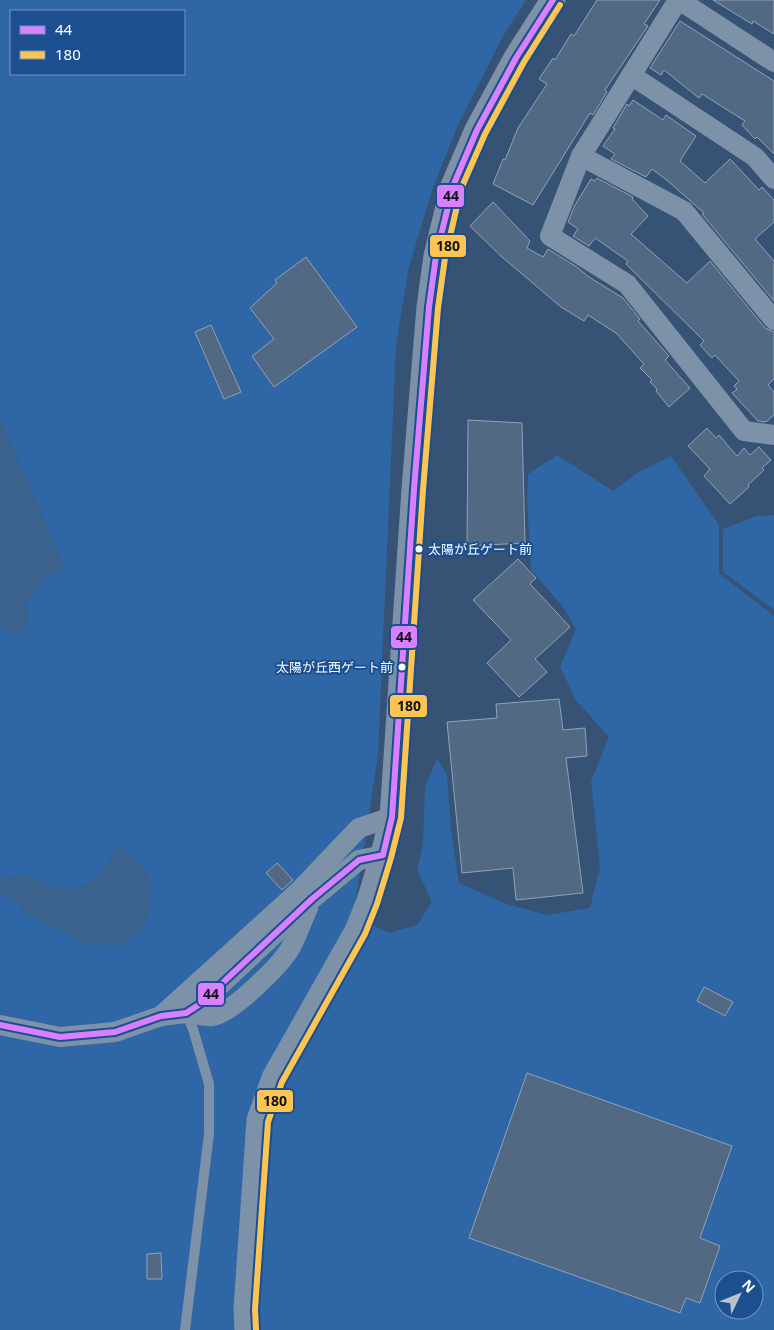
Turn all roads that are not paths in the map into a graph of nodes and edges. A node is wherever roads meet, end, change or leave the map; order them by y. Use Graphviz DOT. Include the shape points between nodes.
graph roads {
  1 [pos="553,0"];
  2 [pos="678,0"];
  3 [pos="774,62"];
  4 [pos="631,75"];
  5 [pos="581,156"];
  6 [pos="774,179"];
  7 [pos="774,320"];
  8 [pos="774,435"];
  9 [pos="392,817"];
  10 [pos="383,855"];
  11 [pos="312,899"];
  12 [pos="161,1016"];
  13 [pos="193,1019"];
  14 [pos="0,1025"];
  15 [pos="186,1330"];
  16 [pos="247,1330"];
  1 -- 9 [label="street" via="516,58 477,130 453,186 436,256 414,489"];
  2 -- 3 [label="street"];
  2 -- 4 [label="street"];
  4 -- 5 [label="street"];
  4 -- 6 [label="street" via="755,157"];
  5 -- 7 [label="street" via="684,211"];
  5 -- 8 [label="street" via="550,236 627,284 744,431"];
  9 -- 10 [label="street"];
  9 -- 12 [label="street" via="358,828 304,868 196,971"];
  10 -- 11 [label="street" via="359,860"];
  10 -- 16 [label="street" via="357,931 274,1078 259,1120"];
  11 -- 13 [label="street" via="200,1004"];
  11 -- 13 [label="street" via="284,958 237,1004 225,1012"];
  12 -- 13 [label="street"];
  12 -- 14 [label="street" via="115,1032 60,1037"];
  13 -- 15 [label="lane" via="209,1084 209,1134"];
}
